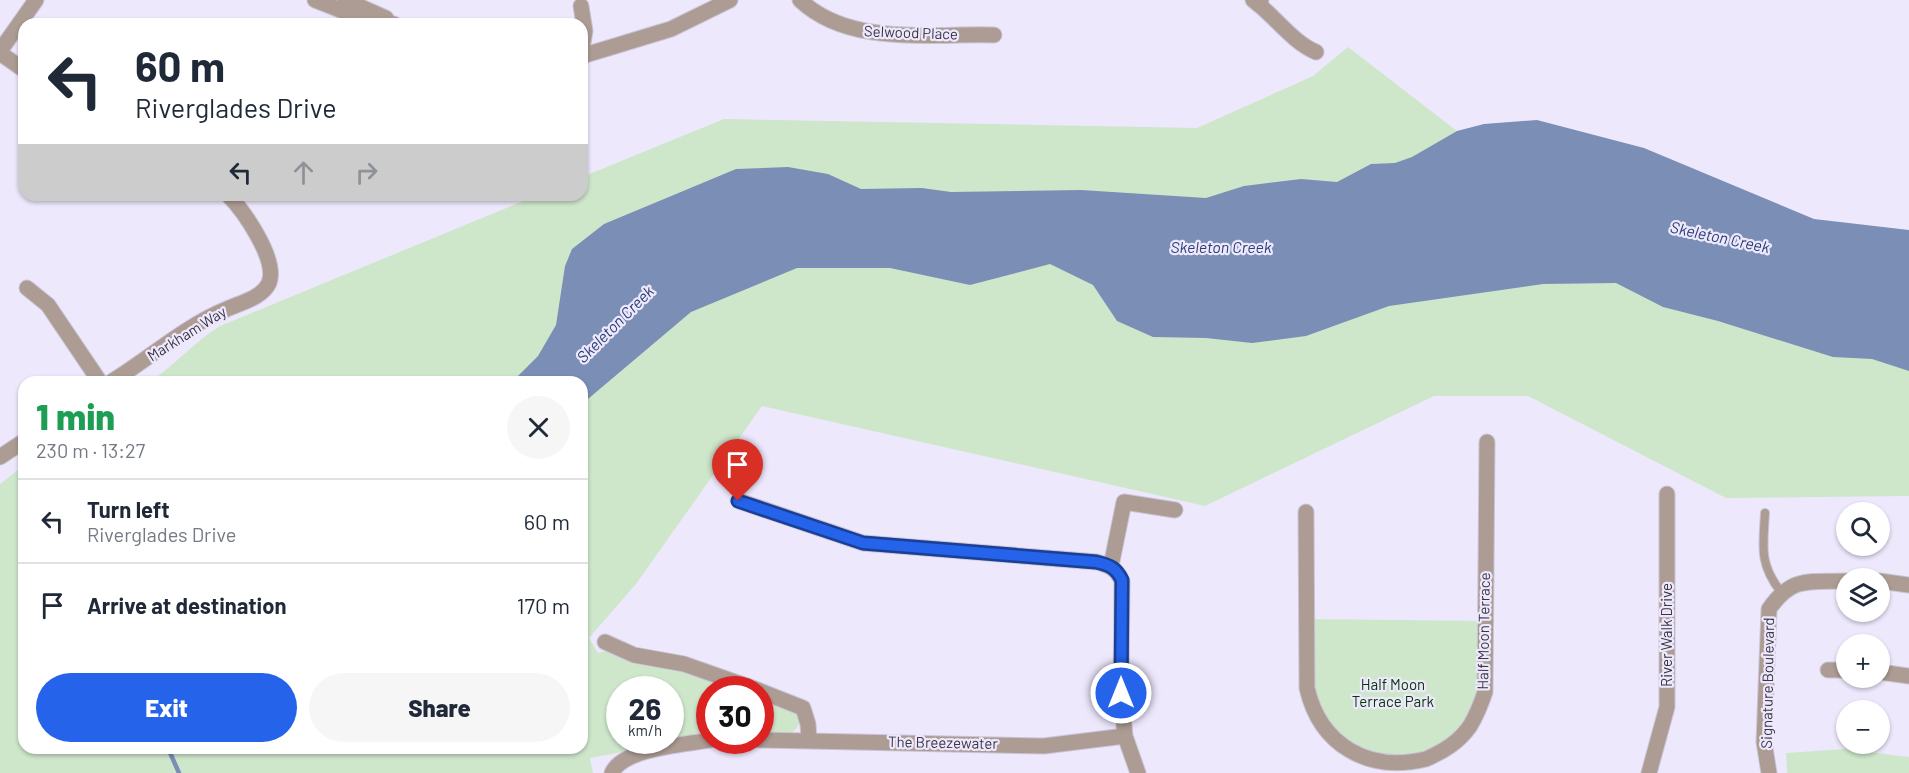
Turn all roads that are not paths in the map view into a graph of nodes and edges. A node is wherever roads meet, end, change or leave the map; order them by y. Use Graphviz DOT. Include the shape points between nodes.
graph roads {
  1 [pos="36,0"];
  2 [pos="315,0"];
  3 [pos="730,0"];
  4 [pos="801,0"];
  5 [pos="1258,1"];
  6 [pos="581,3"];
  7 [pos="355,4"];
  8 [pos="24,18"];
  9 [pos="383,18"];
  10 [pos="577,18"];
  11 [pos="583,18"];
  12 [pos="18,26"];
  13 [pos="994,35"];
  14 [pos="588,48"];
  15 [pos="0,52"];
  16 [pos="1316,52"];
  17 [pos="18,66"];
  18 [pos="234,201"];
  19 [pos="27,288"];
  20 [pos="96,376"];
  21 [pos="120,376"];
  22 [pos="1487,442"];
  23 [pos="18,445"];
  24 [pos="0,457"];
  25 [pos="1667,494"];
  26 [pos="738,501"];
  27 [pos="1175,510"];
  28 [pos="1306,512"];
  29 [pos="1765,513"];
  30 [pos="1111,566"];
  31 [pos="1836,580"];
  32 [pos="1890,582"];
  33 [pos="1909,585"];
  34 [pos="1781,592"];
  35 [pos="605,642"];
  36 [pos="1828,670"];
  37 [pos="1836,670"];
  38 [pos="1890,673"];
  39 [pos="719,676"];
  40 [pos="1909,676"];
  41 [pos="774,696"];
  42 [pos="1125,736"];
  43 [pos="774,740"];
  44 [pos="809,740"];
  45 [pos="696,743"];
  46 [pos="1393,771"];
  47 [pos="612,773"];
  48 [pos="1138,773"];
  49 [pos="1649,773"];
  50 [pos="1769,773"];
  1 -- 8 [label="street"];
  2 -- 7 [label="street"];
  3 -- 14 [label="street" via="671,29 618,45"];
  4 -- 13 [label="street, Selwood Place" via="830,20 861,32"];
  5 -- 16 [label="street" via="1297,42"];
  6 -- 10 [label="street"];
  6 -- 11 [label="street"];
  7 -- 9 [label="street"];
  12 -- 15 [label="street"];
  15 -- 17 [label="street"];
  18 -- 21 [label="street, Markham Way" via="254,230 270,269 268,285 259,295 212,316"];
  19 -- 20 [label="street" via="48,305"];
  22 -- 46 [label="street, Half Moon Terrace" via="1485,692 1470,726 1458,740 1444,751"];
  23 -- 24 [label="street"];
  25 -- 49 [label="street, River Walk Drive" via="1666,706"];
  26 -- 30 [label="street" via="863,543"];
  27 -- 30 [label="street" via="1124,502"];
  28 -- 46 [label="street, Half Moon Terrace" via="1307,688 1312,711 1324,731 1351,756"];
  29 -- 34 [label="lane" via="1763,559 1767,575"];
  30 -- 42 [label="street" via="1122,580 1121,693"];
  31 -- 34 [label="street" via="1801,582"];
  32 -- 33 [label="street"];
  34 -- 50 [label="street, Signature Boulevard" via="1769,609 1764,742"];
  35 -- 39 [label="street" via="634,655 684,664"];
  36 -- 37 [label="street"];
  38 -- 40 [label="street"];
  41 -- 44 [label="street" via="803,708"];
  42 -- 44 [label="street, The Breezewater" via="1044,746"];
  42 -- 48 [label="street"];
  43 -- 44 [label="street, The Breezewater"];
  45 -- 47 [label="street" via="629,756"];
}
